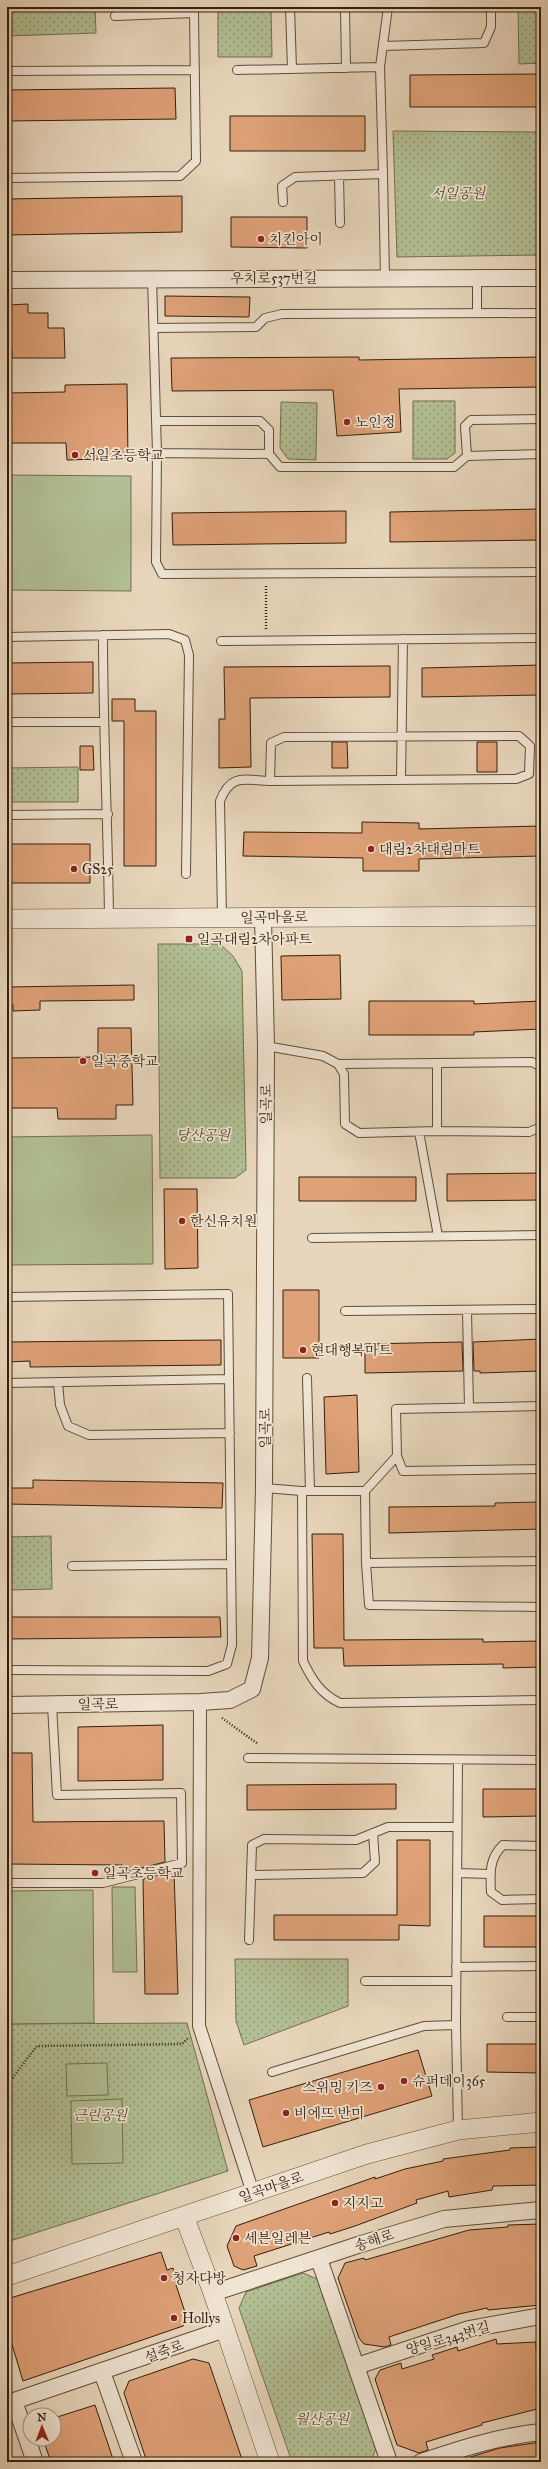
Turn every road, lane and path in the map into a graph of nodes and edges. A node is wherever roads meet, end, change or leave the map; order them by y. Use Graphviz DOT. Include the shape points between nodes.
graph roads {
  1 [pos="290,7"];
  2 [pos="345,7"];
  3 [pos="388,7"];
  4 [pos="491,7"];
  5 [pos="194,10"];
  6 [pos="115,16"];
  7 [pos="383,46"];
  8 [pos="380,67"];
  9 [pos="346,68"];
  10 [pos="292,69"];
  11 [pos="195,70"];
  12 [pos="237,70"];
  13 [pos="7,71"];
  14 [pos="383,174"];
  15 [pos="339,176"];
  16 [pos="7,178"];
  17 [pos="283,202"];
  18 [pos="340,223"];
  19 [pos="152,278"];
  20 [pos="385,278"];
  21 [pos="477,278"];
  22 [pos="541,278"];
  23 [pos="7,280"];
  24 [pos="477,313"];
  25 [pos="541,313"];
  26 [pos="154,328"];
  27 [pos="541,419"];
  28 [pos="157,420"];
  29 [pos="157,454"];
  30 [pos="269,454"];
  31 [pos="541,454"];
  32 [pos="467,456"];
  33 [pos="541,572"];
  34 [pos="265,573"];
  35 [pos="103,635"];
  36 [pos="7,636"];
  37 [pos="541,638"];
  38 [pos="403,639"];
  39 [pos="266,640"];
  40 [pos="221,641"];
  41 [pos="7,722"];
  42 [pos="103,722"];
  43 [pos="402,736"];
  44 [pos="401,780"];
  45 [pos="270,781"];
  46 [pos="108,814"];
  47 [pos="7,815"];
  48 [pos="186,874"];
  49 [pos="541,916"];
  50 [pos="263,917"];
  51 [pos="222,918"];
  52 [pos="7,919"];
  53 [pos="109,920"];
  54 [pos="266,1046"];
  55 [pos="437,1063"];
  56 [pos="338,1064"];
  57 [pos="541,1067"];
  58 [pos="541,1127"];
  59 [pos="437,1131"];
  60 [pos="419,1132"];
  61 [pos="541,1235"];
  62 [pos="438,1236"];
  63 [pos="312,1238"];
  64 [pos="7,1297"];
  65 [pos="539,1309"];
  66 [pos="467,1310"];
  67 [pos="345,1311"];
  68 [pos="307,1378"];
  69 [pos="229,1380"];
  70 [pos="58,1382"];
  71 [pos="7,1383"];
  72 [pos="541,1406"];
  73 [pos="469,1408"];
  74 [pos="230,1433"];
  75 [pos="397,1456"];
  76 [pos="541,1469"];
  77 [pos="264,1488"];
  78 [pos="306,1491"];
  79 [pos="365,1491"];
  80 [pos="541,1561"];
  81 [pos="366,1563"];
  82 [pos="231,1564"];
  83 [pos="72,1566"];
  84 [pos="541,1607"];
  85 [pos="7,1670"];
  86 [pos="541,1700"];
  87 [pos="200,1702"];
  88 [pos="52,1704"];
  89 [pos="7,1705"];
  90 [pos="248,1758"];
  91 [pos="278,1759"];
  92 [pos="541,1760"];
  93 [pos="458,1761"];
  94 [pos="457,1827"];
  95 [pos="374,1833"];
  96 [pos="541,1846"];
  97 [pos="125,1872"];
  98 [pos="457,1873"];
  99 [pos="490,1874"];
  100 [pos="251,1875"];
  101 [pos="7,1883"];
  102 [pos="103,1883"];
  103 [pos="541,1899"];
  104 [pos="249,1940"];
  105 [pos="541,1966"];
  106 [pos="456,1967"];
  107 [pos="456,1980"];
  108 [pos="365,1981"];
  109 [pos="507,2017"];
  110 [pos="541,2017"];
  111 [pos="456,2025"];
  112 [pos="199,2026"];
  113 [pos="272,2072"];
  114 [pos="7,2085"];
  115 [pos="541,2122"];
  116 [pos="458,2130"];
  117 [pos="253,2193"];
  118 [pos="541,2210"];
  119 [pos="184,2216"];
  120 [pos="319,2259"];
  121 [pos="7,2276"];
  122 [pos="213,2293"];
  123 [pos="541,2316"];
  124 [pos="225,2329"];
  125 [pos="357,2366"];
  126 [pos="102,2372"];
  127 [pos="11,2403"];
  128 [pos="541,2432"];
  129 [pos="35,2462"];
  130 [pos="134,2462"];
  131 [pos="270,2462"];
  132 [pos="389,2462"];
  133 [pos="421,2462"];
  1 -- 10 [label="lane"];
  2 -- 9 [label="lane"];
  3 -- 7 [label="lane"];
  4 -- 7 [label="lane" via="491,28 484,43"];
  5 -- 6 [label="lane"];
  5 -- 11 [label="lane"];
  7 -- 8 [label="lane"];
  8 -- 9 [label="lane"];
  8 -- 14 [label="lane"];
  9 -- 10 [label="lane"];
  10 -- 12 [label="lane"];
  11 -- 13 [label="lane"];
  11 -- 16 [label="lane" via="196,160 180,176"];
  14 -- 15 [label="lane"];
  14 -- 20 [label="lane"];
  15 -- 17 [label="lane" via="295,177 282,186"];
  15 -- 18 [label="lane"];
  19 -- 20 [label="street, 우치로537번길"];
  19 -- 23 [label="street, 우치로537번길"];
  19 -- 26 [label="lane"];
  20 -- 21 [label="street, 우치로537번길"];
  21 -- 22 [label="street, 우치로537번길"];
  21 -- 24 [label="lane"];
  24 -- 25 [label="lane"];
  24 -- 26 [label="lane" via="282,314 265,318 256,327"];
  26 -- 28 [label="lane"];
  27 -- 32 [label="lane" via="471,420 465,426"];
  28 -- 29 [label="lane"];
  28 -- 30 [label="lane" via="260,421 269,430"];
  29 -- 30 [label="lane"];
  29 -- 34 [label="lane" via="156,562 162,574"];
  30 -- 32 [label="lane" via="280,467 454,467"];
  31 -- 32 [label="lane"];
  33 -- 34 [label="lane"];
  34 -- 39 [label="path"];
  35 -- 36 [label="lane"];
  35 -- 42 [label="lane"];
  35 -- 48 [label="lane" via="169,634 185,640 189,655"];
  37 -- 38 [label="lane"];
  38 -- 39 [label="lane"];
  38 -- 43 [label="lane"];
  39 -- 40 [label="lane"];
  41 -- 42 [label="lane"];
  42 -- 46 [label="lane"];
  43 -- 44 [label="lane"];
  43 -- 44 [label="lane" via="519,736 530,746 529,774 516,779"];
  43 -- 45 [label="lane" via="284,737 271,743"];
  44 -- 45 [label="lane"];
  45 -- 51 [label="lane" via="236,780 226,787 220,801"];
  46 -- 47 [label="lane"];
  46 -- 53 [label="lane"];
  49 -- 50 [label="street, 일곡마을로"];
  50 -- 51 [label="street, 일곡마을로"];
  50 -- 54 [label="street, 일곡로"];
  51 -- 53 [label="street, 일곡마을로"];
  52 -- 53 [label="street, 일곡마을로"];
  54 -- 56 [label="lane" via="323,1056"];
  54 -- 77 [label="street, 일곡로"];
  55 -- 56 [label="lane"];
  55 -- 57 [label="lane" via="532,1062"];
  55 -- 59 [label="lane"];
  56 -- 60 [label="lane" via="344,1074 345,1124 359,1133"];
  58 -- 59 [label="lane" via="529,1132"];
  59 -- 60 [label="lane"];
  60 -- 62 [label="lane"];
  61 -- 62 [label="lane"];
  62 -- 63 [label="lane"];
  64 -- 69 [label="lane" via="228,1294"];
  65 -- 66 [label="lane"];
  66 -- 67 [label="lane"];
  66 -- 73 [label="lane"];
  68 -- 78 [label="lane"];
  69 -- 70 [label="lane"];
  69 -- 74 [label="lane"];
  70 -- 71 [label="lane"];
  70 -- 74 [label="lane" via="60,1405 68,1426 89,1435"];
  72 -- 73 [label="lane"];
  73 -- 75 [label="lane" via="396,1409"];
  74 -- 82 [label="lane"];
  75 -- 76 [label="lane" via="403,1471"];
  75 -- 79 [label="lane"];
  77 -- 78 [label="lane"];
  77 -- 87 [label="street, 일곡로" via="260,1658 252,1689 230,1700"];
  78 -- 79 [label="lane"];
  78 -- 86 [label="lane" via="303,1661 312,1681 328,1697 340,1703"];
  79 -- 81 [label="lane"];
  80 -- 81 [label="lane"];
  81 -- 84 [label="lane" via="369,1605"];
  82 -- 83 [label="lane"];
  82 -- 85 [label="lane" via="232,1645 227,1664 208,1671"];
  87 -- 88 [label="street, 일곡로"];
  87 -- 91 [label="path"];
  87 -- 112 [label="street"];
  88 -- 89 [label="street, 일곡로"];
  88 -- 102 [label="lane" via="57,1795 181,1793 182,1863"];
  90 -- 91 [label="lane"];
  91 -- 93 [label="lane"];
  92 -- 93 [label="lane"];
  93 -- 94 [label="lane"];
  94 -- 95 [label="lane" via="388,1827"];
  94 -- 98 [label="lane"];
  95 -- 100 [label="lane" via="356,1840 264,1839 252,1845"];
  95 -- 100 [label="lane" via="375,1862 363,1873"];
  96 -- 99 [label="lane" via="503,1845 494,1854"];
  97 -- 102 [label="lane"];
  98 -- 99 [label="lane"];
  98 -- 106 [label="lane"];
  99 -- 103 [label="lane" via="491,1892 502,1900"];
  100 -- 104 [label="lane"];
  101 -- 102 [label="lane"];
  105 -- 106 [label="lane"];
  106 -- 107 [label="lane"];
  107 -- 108 [label="lane"];
  107 -- 111 [label="lane"];
  109 -- 110 [label="lane"];
  111 -- 113 [label="lane" via="424,2026"];
  111 -- 116 [label="lane"];
  112 -- 114 [label="path" via="182,2044 37,2046"];
  112 -- 117 [label="street"];
  115 -- 116 [label="street, 일곡마을로"];
  116 -- 117 [label="street, 일곡마을로" via="367,2154"];
  117 -- 119 [label="street, 일곡마을로"];
  118 -- 120 [label="street, 송해로" via="444,2219"];
  119 -- 121 [label="street, 일곡마을로"];
  119 -- 122 [label="street"];
  120 -- 122 [label="street, 송해로"];
  120 -- 125 [label="street"];
  122 -- 124 [label="street"];
  123 -- 125 [label="street, 양일로343번길" via="469,2329"];
  124 -- 126 [label="street, 설죽로"];
  124 -- 131 [label="street"];
  125 -- 132 [label="street"];
  126 -- 127 [label="street, 설죽로"];
  126 -- 130 [label="street"];
  127 -- 129 [label="street, 설죽로"];
  128 -- 133 [label="street" via="484,2442"];
}
